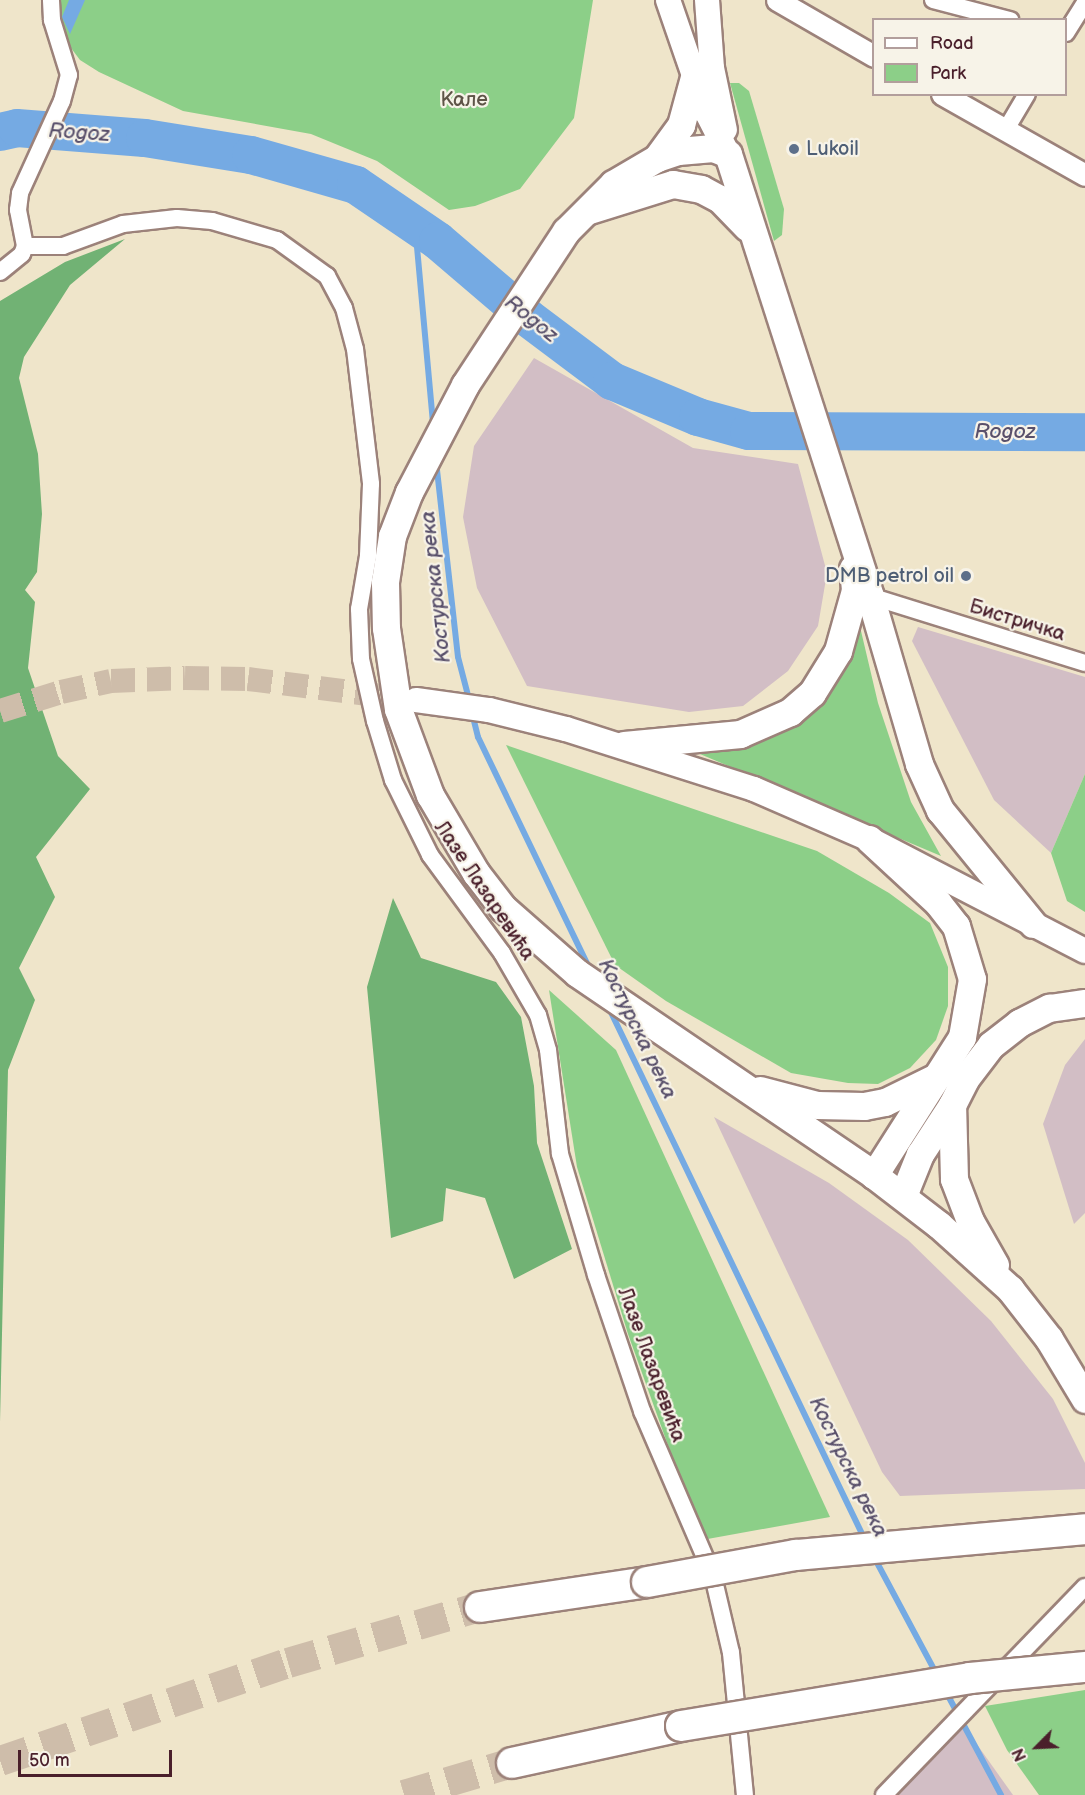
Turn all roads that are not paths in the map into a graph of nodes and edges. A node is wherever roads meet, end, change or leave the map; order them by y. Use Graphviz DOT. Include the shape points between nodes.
graph roads {
  1 [pos="51,0"];
  2 [pos="670,0"];
  3 [pos="706,0"];
  4 [pos="776,0"];
  5 [pos="933,0"];
  6 [pos="1085,2"];
  7 [pos="1002,18"];
  8 [pos="1067,30"];
  9 [pos="872,55"];
  10 [pos="694,77"];
  11 [pos="945,96"];
  12 [pos="1026,96"];
  13 [pos="1005,131"];
  14 [pos="728,154"];
  15 [pos="657,158"];
  16 [pos="1085,175"];
  17 [pos="673,184"];
  18 [pos="582,213"];
  19 [pos="754,237"];
  20 [pos="25,246"];
  21 [pos="0,272"];
  22 [pos="852,543"];
  23 [pos="870,596"];
  24 [pos="1085,663"];
  25 [pos="425,701"];
  26 [pos="624,745"];
  27 [pos="870,839"];
  28 [pos="1033,924"];
  29 [pos="1085,951"];
  30 [pos="1085,1003"];
  31 [pos="939,1076"];
  32 [pos="739,1084"];
  33 [pos="952,1105"];
  34 [pos="874,1175"];
  35 [pos="903,1196"];
  36 [pos="1010,1290"];
  37 [pos="1085,1399"];
  38 [pos="1085,1529"];
  39 [pos="1085,1587"];
  40 [pos="480,1607"];
  41 [pos="1085,1667"];
  42 [pos="512,1763"];
  43 [pos="745,1795"];
  44 [pos="884,1795"];
  1 -- 20 [label="street" via="52,20 68,69 62,101 20,193 18,210"];
  2 -- 3 [label="main road" via="690,6"];
  2 -- 10 [label="main road"];
  3 -- 14 [label="main road" via="712,68"];
  4 -- 9 [label="street"];
  5 -- 7 [label="street"];
  6 -- 8 [label="street"];
  10 -- 14 [label="main road"];
  10 -- 15 [label="main road" via="681,125"];
  11 -- 13 [label="street"];
  12 -- 13 [label="street"];
  13 -- 16 [label="street"];
  14 -- 15 [label="main road" via="697,148"];
  14 -- 17 [label="main road" via="714,169"];
  14 -- 19 [label="main road"];
  15 -- 18 [label="main road" via="613,184"];
  17 -- 18 [label="main road"];
  17 -- 19 [label="main road" via="701,189 720,199"];
  18 -- 32 [label="main road" via="506,318 465,385 409,492 393,536 385,582 386,628 398,709 412,756 450,834 503,908 577,973"];
  19 -- 22 [label="main road"];
  20 -- 21 [label="street" via="22,254"];
  20 -- 43 [label="street, Лазе Лазаревића" via="63,246 123,224 177,218 212,221 277,240 327,276 344,308 355,349 371,484 368,556 359,609 361,659 375,720 393,780 430,855 502,953 538,1015 548,1050 560,1154 596,1275 642,1411 713,1576 730,1653"];
  22 -- 23 [label="main road"];
  22 -- 26 [label="main road" via="855,590 849,624 838,651 805,699 790,712 740,734"];
  23 -- 24 [label="street, Бистричка"];
  23 -- 28 [label="main road" via="919,764 940,810 965,846"];
  25 -- 26 [label="main road" via="489,710"];
  26 -- 27 [label="main road" via="754,789"];
  27 -- 28 [label="main road"];
  27 -- 31 [label="main road" via="938,903 956,926 969,958 972,979 962,1037"];
  28 -- 29 [label="main road"];
  30 -- 33 [label="main road" via="1049,1008 1018,1023 991,1045 965,1079"];
  31 -- 32 [label="main road" via="885,1102 842,1107 817,1105"];
  31 -- 34 [label="main road"];
  32 -- 34 [label="main road"];
  33 -- 35 [label="main road" via="920,1154"];
  33 -- 36 [label="main road" via="954,1179 970,1221"];
  34 -- 35 [label="main road"];
  35 -- 36 [label="main road"];
  36 -- 37 [label="main road" via="1049,1339"];
  38 -- 40 [label="highway, bridge" via="796,1555"];
  39 -- 44 [label="street"];
  41 -- 42 [label="highway, bridge" via="970,1678 681,1726"];
}
